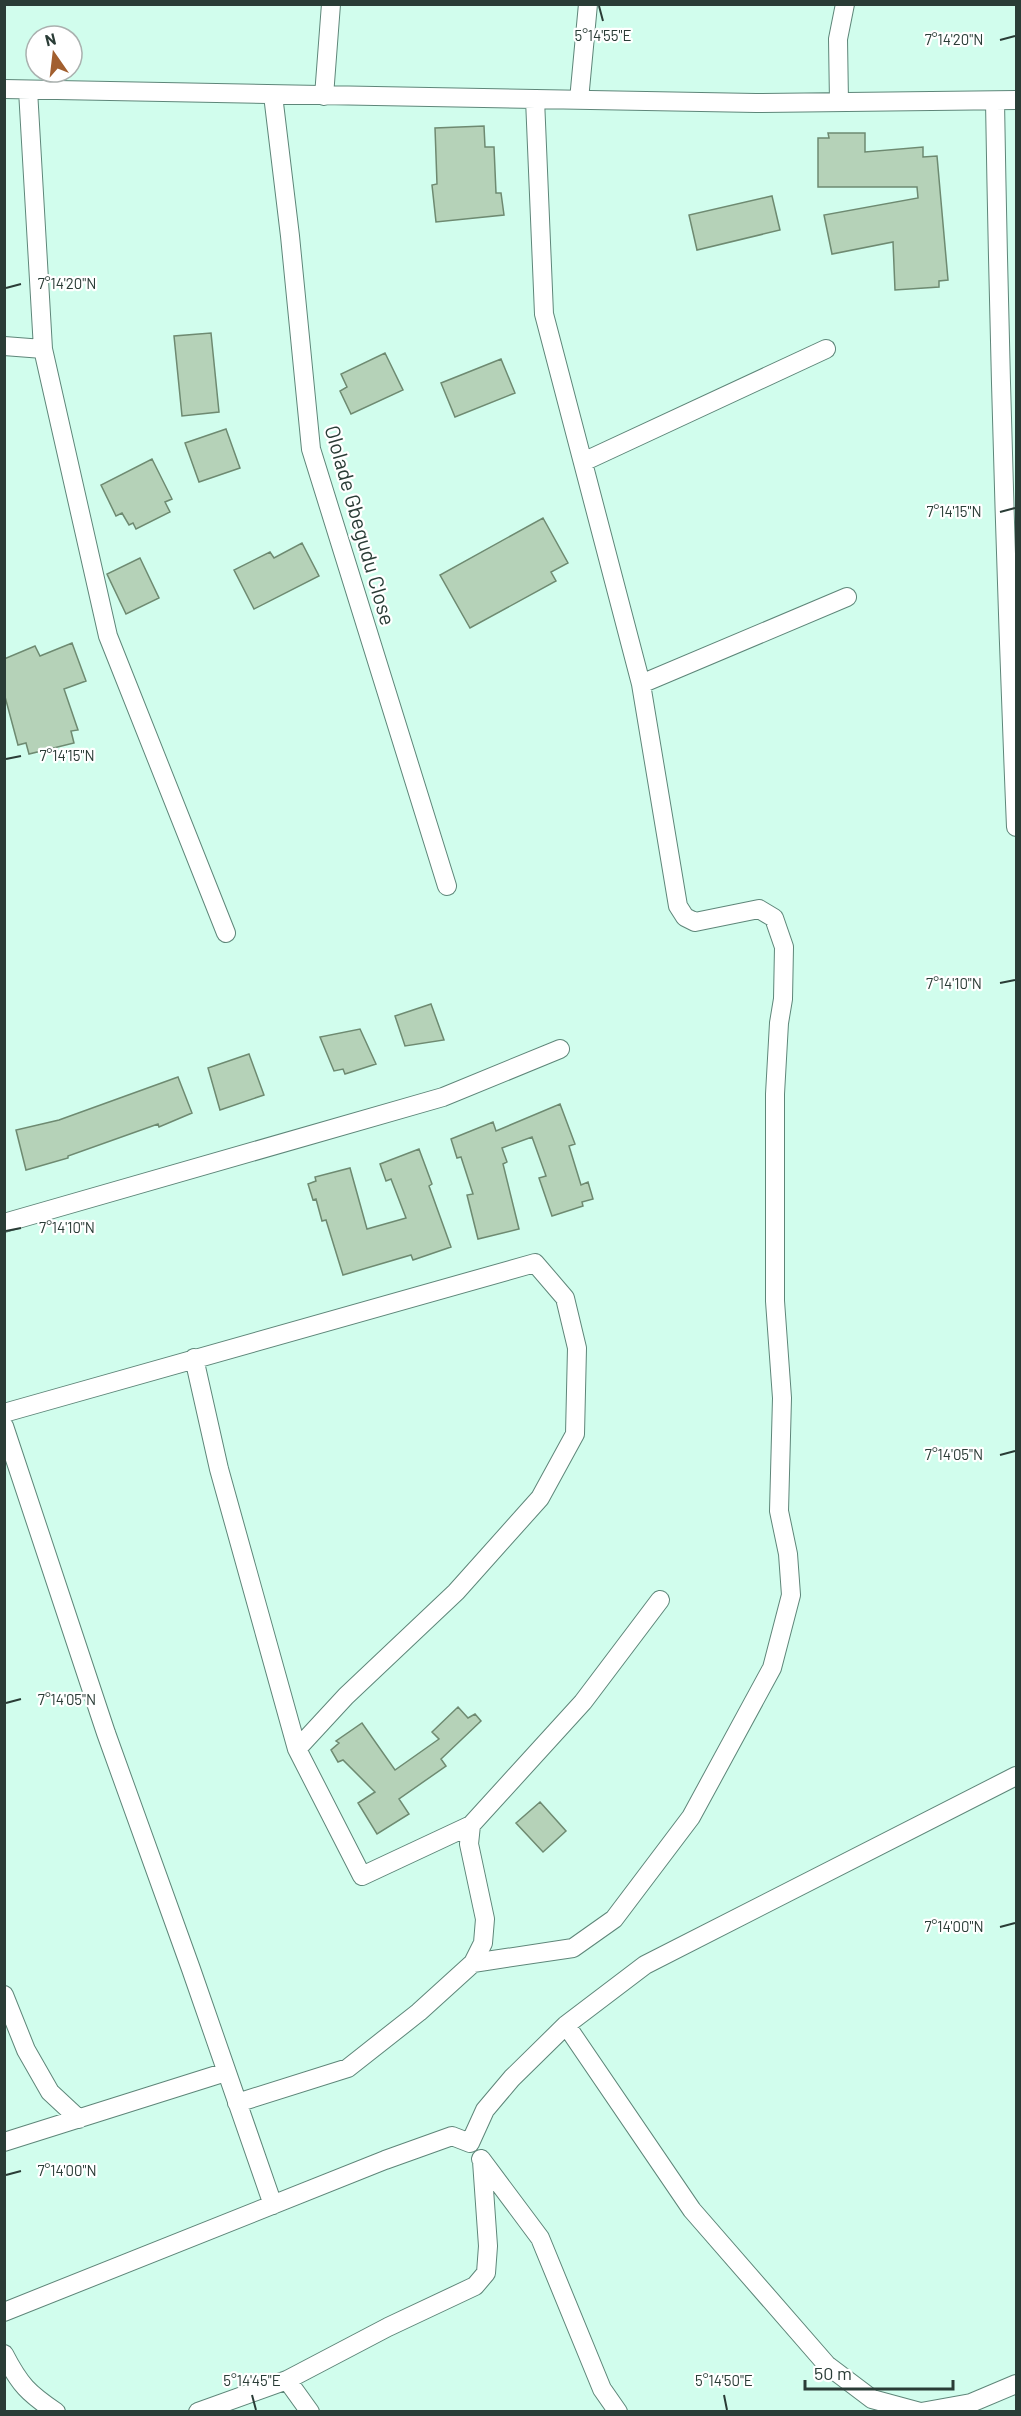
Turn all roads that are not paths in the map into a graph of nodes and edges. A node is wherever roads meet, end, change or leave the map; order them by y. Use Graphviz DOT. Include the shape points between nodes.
graph roads {
  1 [pos="332,4"];
  2 [pos="588,4"];
  3 [pos="845,4"];
  4 [pos="4,89"];
  5 [pos="28,90"];
  6 [pos="273,95"];
  7 [pos="324,96"];
  8 [pos="535,99"];
  9 [pos="579,100"];
  10 [pos="1017,100"];
  11 [pos="995,101"];
  12 [pos="839,102"];
  13 [pos="4,346"];
  14 [pos="43,349"];
  15 [pos="826,349"];
  16 [pos="1008,357"];
  17 [pos="583,462"];
  18 [pos="847,597"];
  19 [pos="641,684"];
  20 [pos="1017,827"];
  21 [pos="447,886"];
  22 [pos="226,933"];
  23 [pos="560,1049"];
  24 [pos="4,1223"];
  25 [pos="194,1358"];
  26 [pos="4,1413"];
  27 [pos="4,1426"];
  28 [pos="660,1600"];
  29 [pos="297,1749"];
  30 [pos="1017,1776"];
  31 [pos="471,1825"];
  32 [pos="473,1962"];
  33 [pos="4,1995"];
  34 [pos="566,2025"];
  35 [pos="226,2072"];
  36 [pos="237,2103"];
  37 [pos="79,2119"];
  38 [pos="4,2142"];
  39 [pos="470,2144"];
  40 [pos="483,2161"];
  41 [pos="273,2205"];
  42 [pos="4,2312"];
  43 [pos="4,2354"];
  44 [pos="287,2380"];
  45 [pos="1017,2384"];
  46 [pos="56,2412"];
  47 [pos="198,2412"];
  48 [pos="310,2412"];
  49 [pos="618,2412"];
  50 [pos="920,2412"];
  1 -- 7 [label="street"];
  2 -- 9 [label="street"];
  3 -- 12 [label="street" via="838,39"];
  4 -- 5 [label="street"];
  5 -- 6 [label="street"];
  5 -- 14 [label="street"];
  6 -- 7 [label="street"];
  6 -- 21 [label="street, Ololade Gbegudu Close" via="311,449"];
  7 -- 8 [label="street"];
  8 -- 9 [label="street"];
  8 -- 17 [label="street" via="544,314"];
  9 -- 12 [label="street"];
  10 -- 11 [label="street"];
  11 -- 12 [label="street"];
  11 -- 16 [label="street"];
  13 -- 14 [label="street"];
  14 -- 22 [label="street" via="108,636"];
  15 -- 17 [label="street"];
  16 -- 20 [label="street" via="1006,596"];
  17 -- 19 [label="street"];
  18 -- 19 [label="street"];
  19 -- 32 [label="street" via="678,906 685,917 695,922 759,909 774,918 784,946 775,1094 775,1301 782,1398 779,1511 791,1595 772,1668 691,1817 614,1919 573,1948"];
  23 -- 24 [label="street" via="443,1097"];
  25 -- 26 [label="street"];
  25 -- 29 [label="street" via="219,1469"];
  25 -- 29 [label="street" via="535,1263 565,1298 577,1348 575,1434 540,1498 456,1592 346,1696"];
  27 -- 35 [label="street"];
  28 -- 31 [label="street" via="583,1702"];
  29 -- 31 [label="street" via="362,1876"];
  30 -- 34 [label="street" via="645,1965"];
  31 -- 32 [label="street" via="469,1844 485,1919 483,1943"];
  32 -- 36 [label="street" via="419,2012 348,2068"];
  33 -- 37 [label="street" via="26,2050 50,2092"];
  34 -- 39 [label="street" via="485,2110"];
  34 -- 50 [label="street" via="692,2210 827,2365 872,2398"];
  35 -- 36 [label="street"];
  35 -- 37 [label="street"];
  36 -- 41 [label="street"];
  37 -- 38 [label="street"];
  39 -- 40 [label="street"];
  39 -- 41 [label="street" via="452,2136"];
  40 -- 44 [label="street" via="488,2246 486,2273 475,2286"];
  40 -- 49 [label="street" via="540,2238 602,2389"];
  41 -- 42 [label="street"];
  43 -- 46 [label="street" via="31,2395"];
  44 -- 47 [label="street"];
  44 -- 48 [label="street"];
  45 -- 50 [label="street" via="971,2403"];
}
